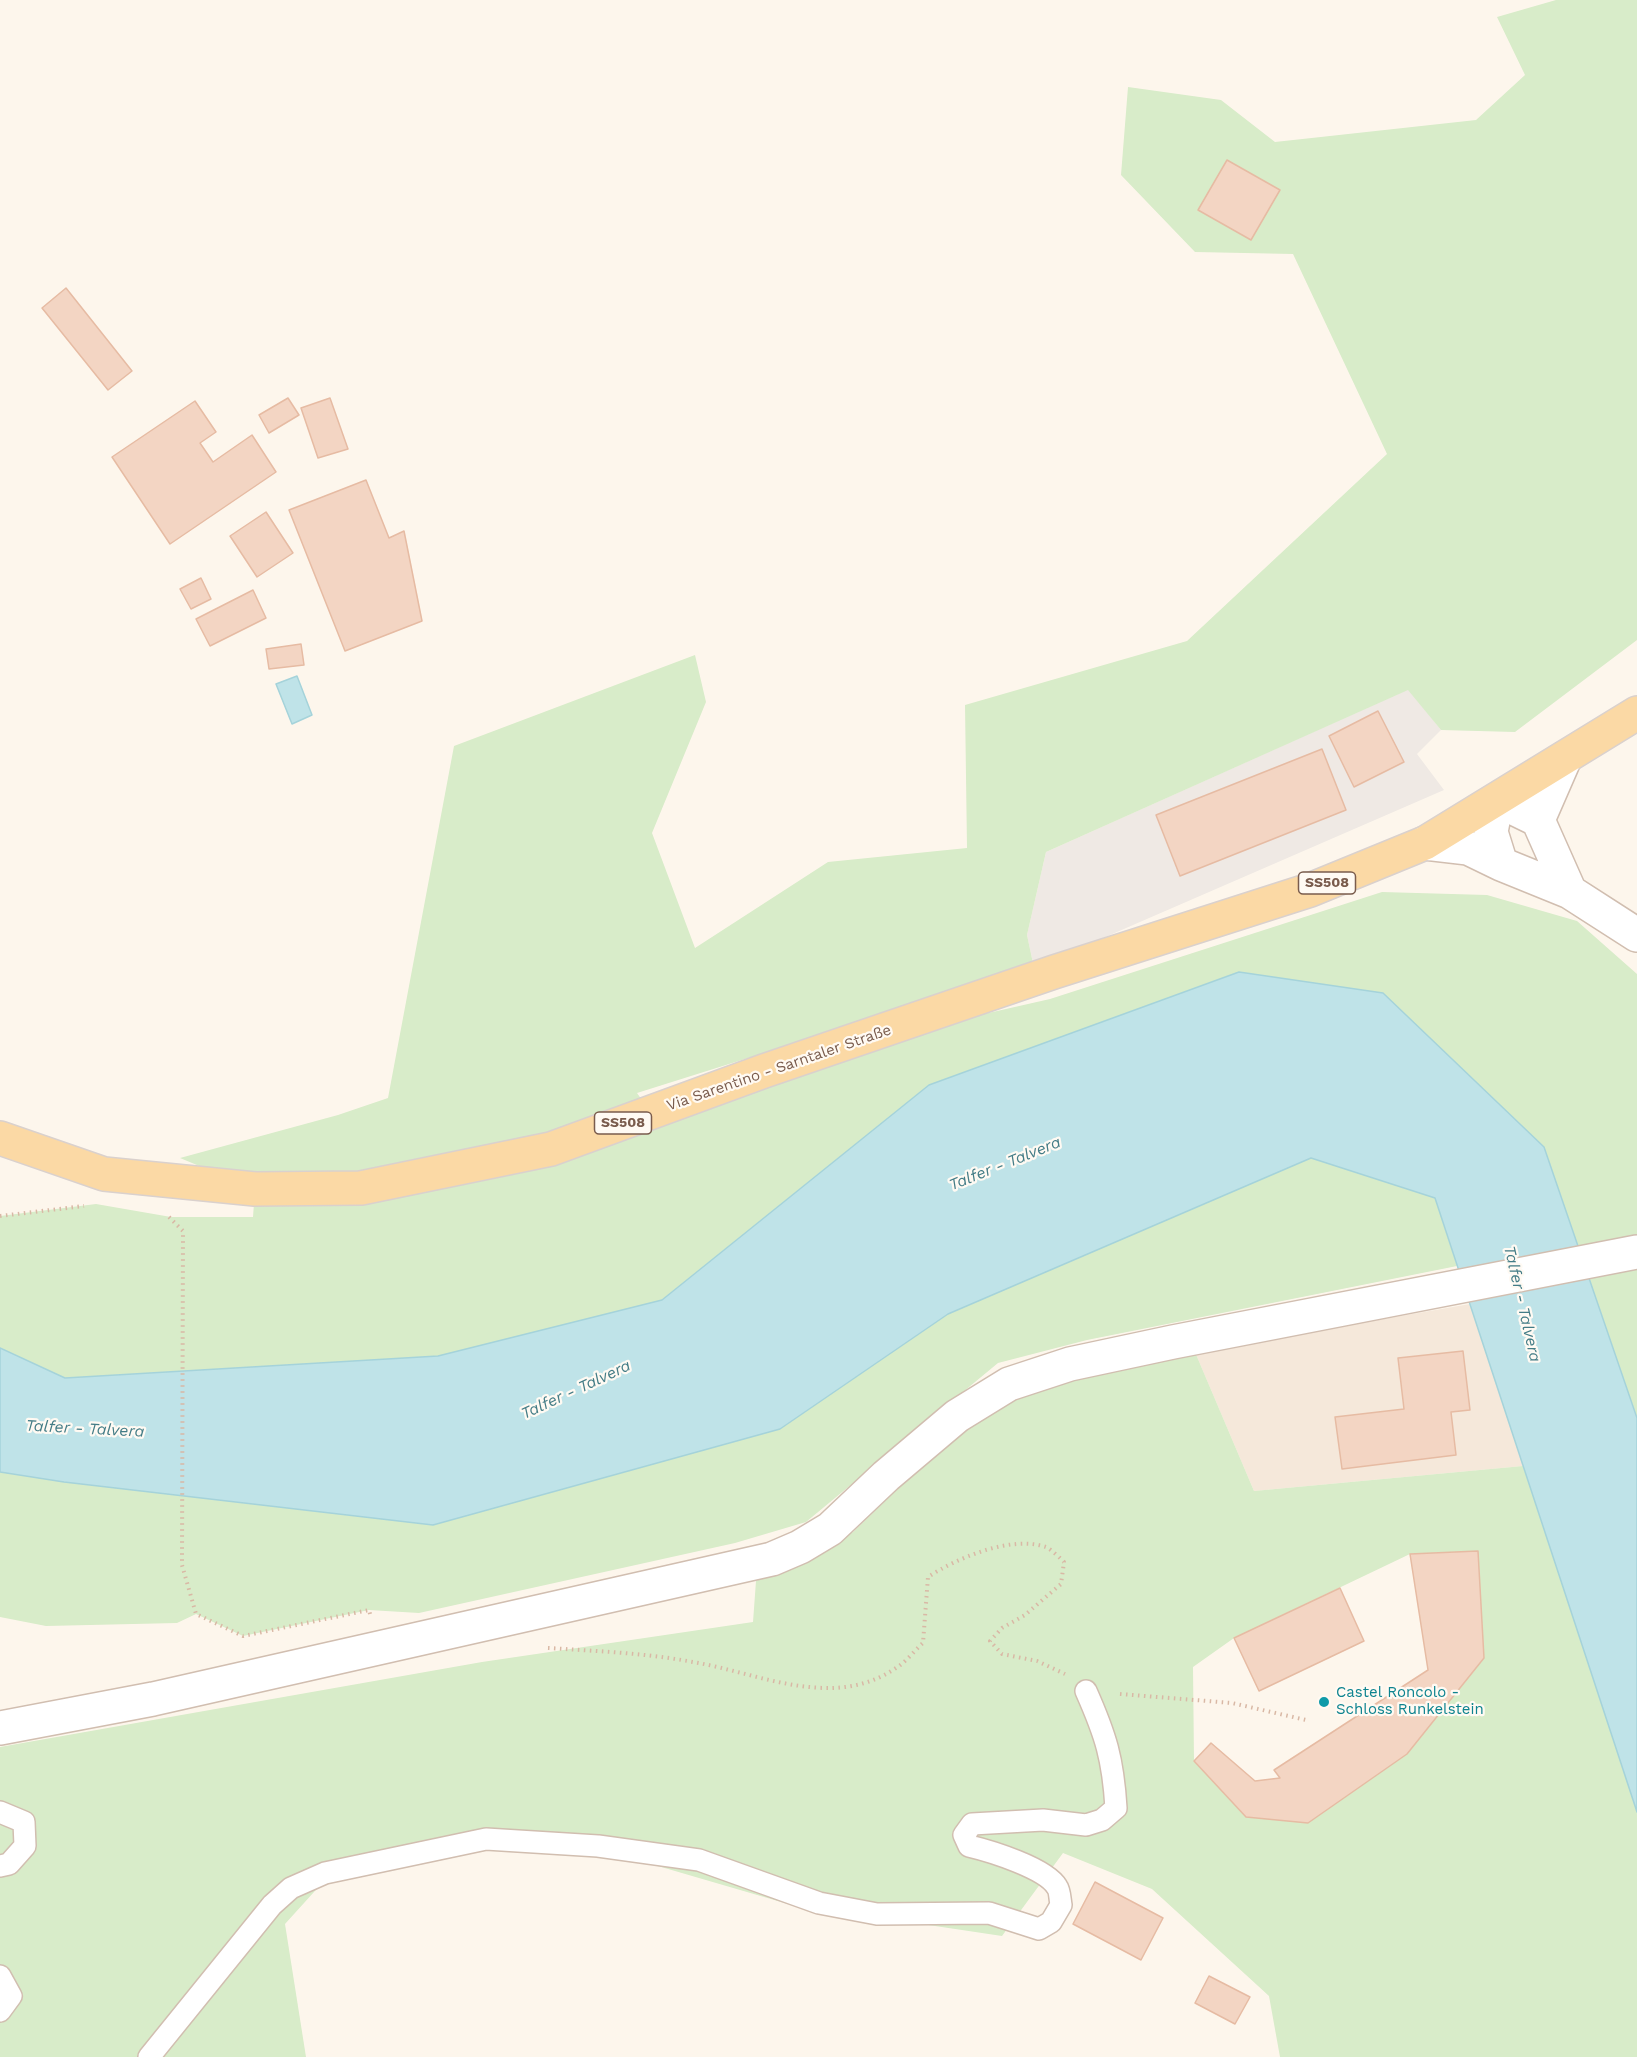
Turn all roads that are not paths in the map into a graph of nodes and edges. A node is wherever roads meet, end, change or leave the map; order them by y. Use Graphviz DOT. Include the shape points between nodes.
graph roads {
  1 [pos="1637,712"];
  2 [pos="1565,758"];
  3 [pos="1497,800"];
  4 [pos="1538,820"];
  5 [pos="1425,843"];
  6 [pos="1500,864"];
  7 [pos="1570,892"];
  8 [pos="1637,934"];
  9 [pos="0,1138"];
  10 [pos="1637,1252"];
  11 [pos="1086,1691"];
  12 [pos="0,1728"];
  13 [pos="0,1812"];
  14 [pos="0,1866"];
  15 [pos="0,1976"];
  16 [pos="0,2011"];
  17 [pos="149,2057"];
  1 -- 2 [label="main road, SS508"];
  2 -- 3 [label="main road, SS508"];
  2 -- 4 [label="street"];
  3 -- 4 [label="street"];
  3 -- 5 [label="main road, Via Sarentino - Sarntaler Straße / SS508"];
  3 -- 6 [label="street" via="1491,832"];
  4 -- 7 [label="street"];
  5 -- 6 [label="street" via="1468,848"];
  5 -- 9 [label="main road, Via Sarentino - Sarntaler Straße / SS508" via="1299,893 1053,972 528,1154 361,1188 255,1190 104,1174"];
  6 -- 7 [label="street"];
  7 -- 8 [label="street"];
  10 -- 12 [label="street" via="1173,1342 1070,1364 1009,1384 957,1416 830,1529 772,1559 153,1699"];
  11 -- 17 [label="lane" via="1113,1764 1116,1808 1102,1821 1086,1825 1043,1820 972,1824 964,1835 969,1846 1045,1875 1058,1887 1061,1905 1051,1922 1039,1929 989,1913 877,1914 819,1903 699,1860 598,1846 486,1839 325,1873 291,1888 272,1905"];
  13 -- 14 [label="lane" via="24,1822 25,1846 9,1864"];
  15 -- 16 [label="lane" via="11,1996"];
}
